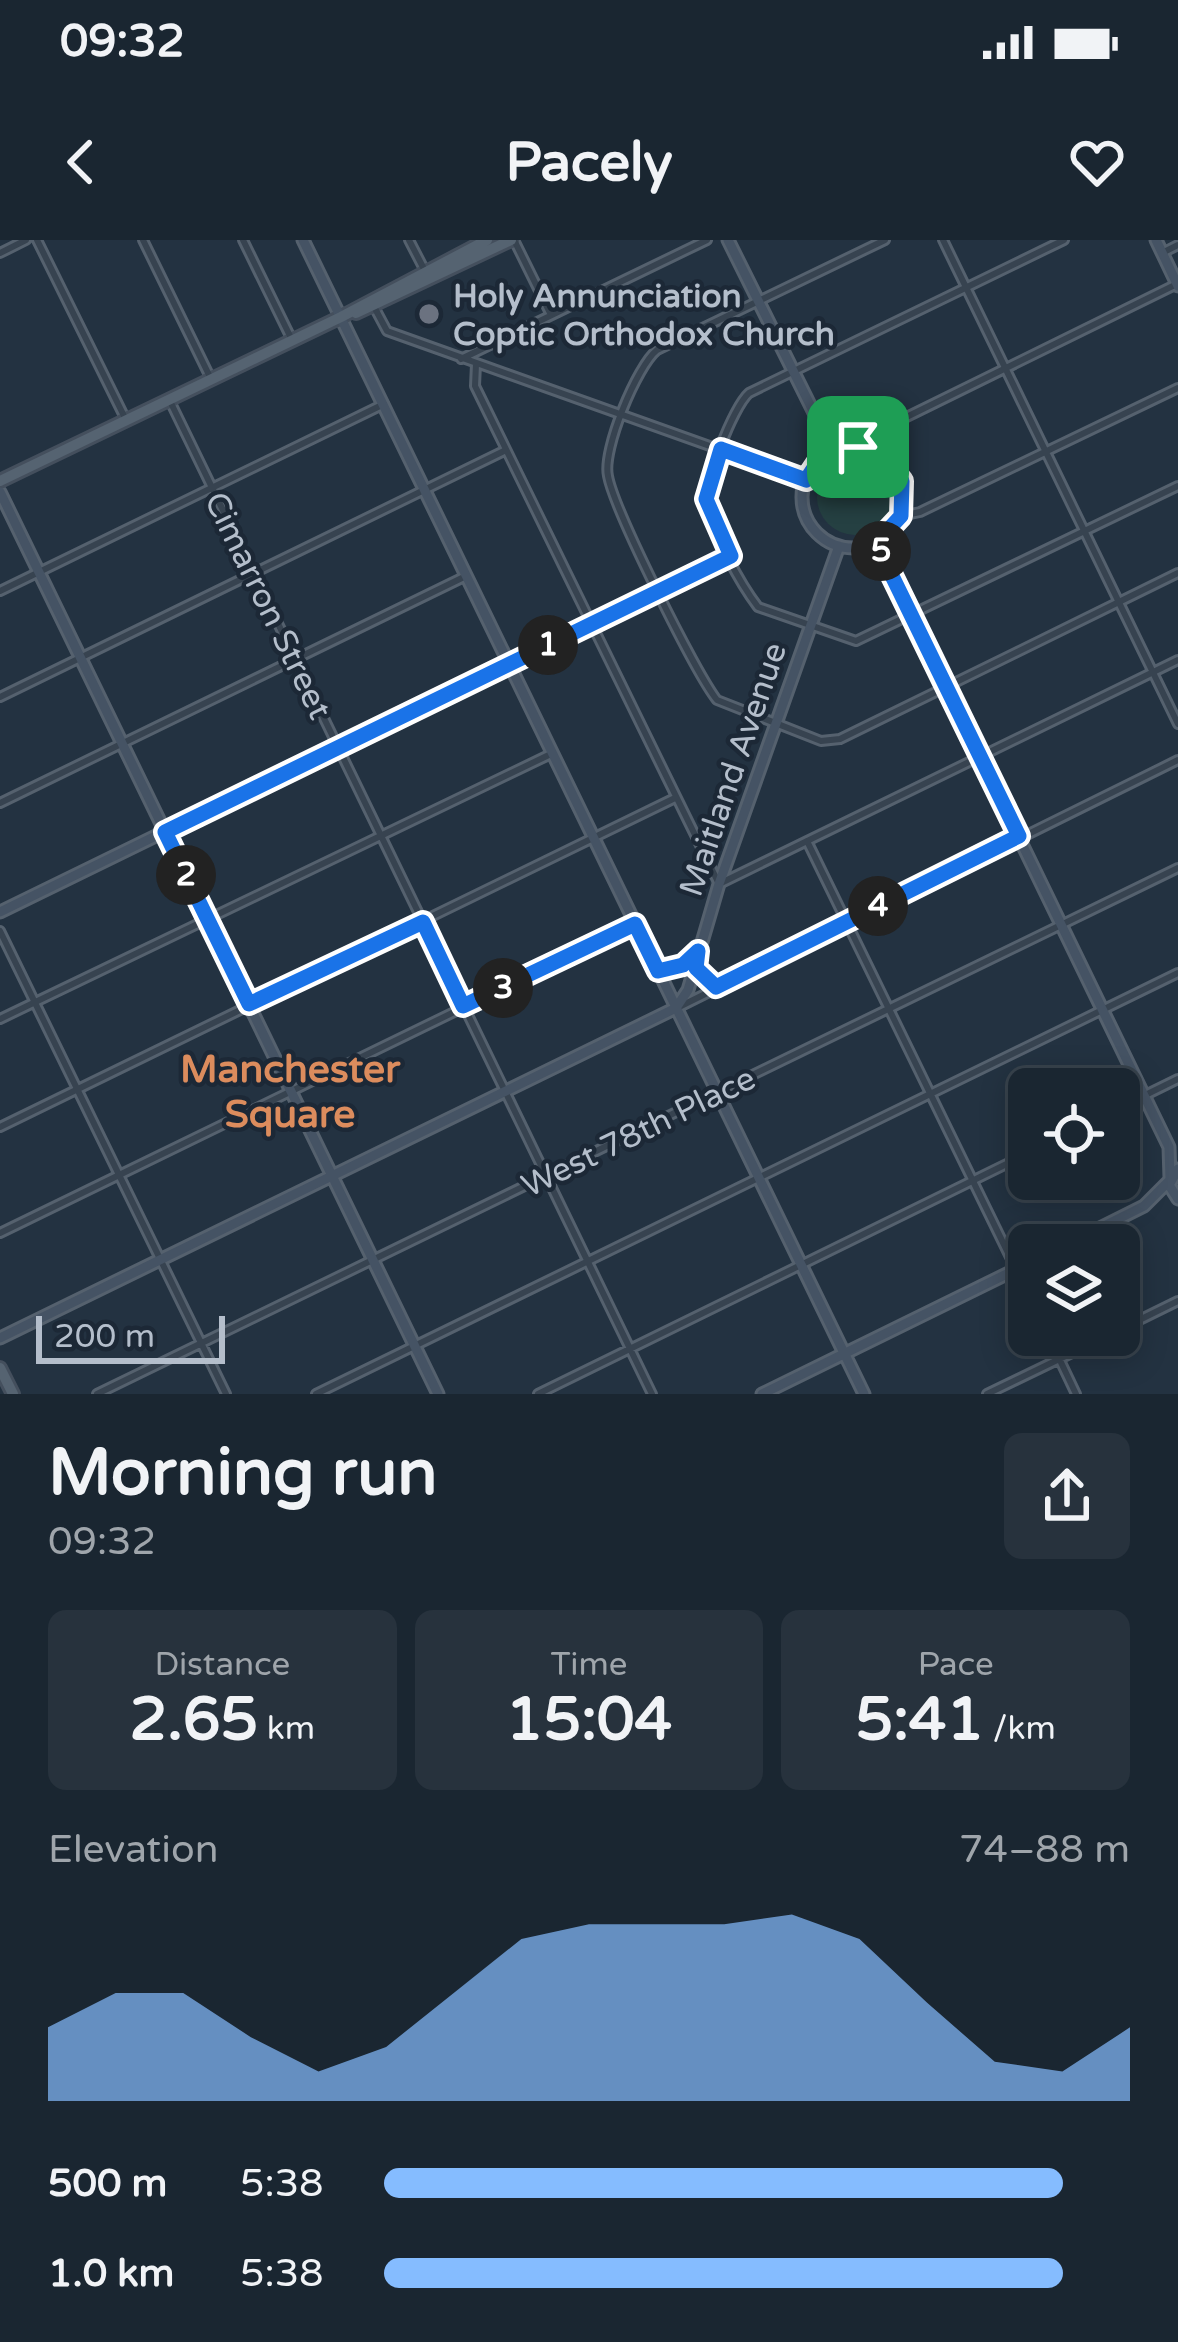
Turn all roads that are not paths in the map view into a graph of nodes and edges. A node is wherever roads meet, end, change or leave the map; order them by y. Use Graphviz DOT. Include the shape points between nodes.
graph roads {
  1 [pos="26,240"];
  2 [pos="37,240"];
  3 [pos="143,240"];
  4 [pos="243,240"];
  5 [pos="303,240"];
  6 [pos="409,240"];
  7 [pos="487,240"];
  8 [pos="513,240"];
  9 [pos="707,240"];
  10 [pos="728,240"];
  11 [pos="885,240"];
  12 [pos="943,240"];
  13 [pos="1064,240"];
  14 [pos="1156,240"];
  15 [pos="1178,245"];
  16 [pos="0,253"];
  17 [pos="1162,253"];
  18 [pos="425,272"];
  19 [pos="1178,285"];
  20 [pos="965,288"];
  21 [pos="758,301"];
  22 [pos="372,303"];
  23 [pos="551,315"];
  24 [pos="341,317"];
  25 [pos="292,340"];
  26 [pos="461,359"];
  27 [pos="476,364"];
  28 [pos="1006,368"];
  29 [pos="792,371"];
  30 [pos="211,379"];
  31 [pos="1178,388"];
  32 [pos="169,399"];
  33 [pos="384,404"];
  34 [pos="622,416"];
  35 [pos="126,420"];
  36 [pos="858,447"];
  37 [pos="721,449"];
  38 [pos="506,450"];
  39 [pos="832,451"];
  40 [pos="1046,452"];
  41 [pos="806,480"];
  42 [pos="0,481"];
  43 [pos="1178,486"];
  44 [pos="213,489"];
  45 [pos="426,489"];
  46 [pos="0,492"];
  47 [pos="901,516"];
  48 [pos="1084,532"];
  49 [pos="876,543"];
  50 [pos="839,546"];
  51 [pos="731,556"];
  52 [pos="39,572"];
  53 [pos="253,572"];
  54 [pos="1178,573"];
  55 [pos="468,574"];
  56 [pos="661,590"];
  57 [pos="0,591"];
  58 [pos="1118,602"];
  59 [pos="913,617"];
  60 [pos="591,625"];
  61 [pos="809,628"];
  62 [pos="80,657"];
  63 [pos="295,659"];
  64 [pos="1178,660"];
  65 [pos="510,663"];
  66 [pos="1152,673"];
  67 [pos="946,686"];
  68 [pos="0,697"];
  69 [pos="1178,724"];
  70 [pos="774,725"];
  71 [pos="122,744"];
  72 [pos="338,747"];
  73 [pos="553,752"];
  74 [pos="980,757"];
  75 [pos="1178,760"];
  76 [pos="675,798"];
  77 [pos="0,803"];
  78 [pos="165,832"];
  79 [pos="381,835"];
  80 [pos="1019,836"];
  81 [pos="593,838"];
  82 [pos="807,841"];
  83 [pos="1178,868"];
  84 [pos="719,884"];
  85 [pos="0,912"];
  86 [pos="207,918"];
  87 [pos="847,921"];
  88 [pos="423,922"];
  89 [pos="635,924"];
  90 [pos="1061,925"];
  91 [pos="0,931"];
  92 [pos="697,954"];
  93 [pos="658,971"];
  94 [pos="1178,973"];
  95 [pos="716,987"];
  96 [pos="35,1002"];
  97 [pos="249,1004"];
  98 [pos="463,1006"];
  99 [pos="676,1008"];
  100 [pos="889,1009"];
  101 [pos="1103,1010"];
  102 [pos="0,1019"];
  103 [pos="1178,1078"];
  104 [pos="77,1089"];
  105 [pos="291,1090"];
  106 [pos="505,1092"];
  107 [pos="718,1092"];
  108 [pos="930,1094"];
  109 [pos="1144,1095"];
  110 [pos="1140,1097"];
  111 [pos="0,1126"];
  112 [pos="1174,1151"];
  113 [pos="1008,1164"];
  114 [pos="118,1174"];
  115 [pos="332,1176"];
  116 [pos="546,1176"];
  117 [pos="1173,1176"];
  118 [pos="759,1178"];
  119 [pos="973,1181"];
  120 [pos="1178,1200"];
  121 [pos="1144,1206"];
  122 [pos="1108,1224"];
  123 [pos="0,1233"];
  124 [pos="1008,1253"];
  125 [pos="160,1260"];
  126 [pos="374,1261"];
  127 [pos="587,1262"];
  128 [pos="801,1265"];
  129 [pos="1008,1273"];
  130 [pos="1178,1301"];
  131 [pos="1140,1320"];
  132 [pos="0,1339"];
  133 [pos="201,1343"];
  134 [pos="415,1346"];
  135 [pos="630,1349"];
  136 [pos="844,1354"];
  137 [pos="1058,1356"];
  138 [pos="1065,1356"];
  139 [pos="1059,1359"];
  140 [pos="0,1367"];
  141 [pos="13,1394"];
  142 [pos="97,1394"];
  143 [pos="226,1394"];
  144 [pos="316,1394"];
  145 [pos="438,1394"];
  146 [pos="538,1394"];
  147 [pos="652,1394"];
  148 [pos="762,1394"];
  149 [pos="864,1394"];
  150 [pos="987,1394"];
  151 [pos="1076,1394"];
  1 -- 16 [label="street"];
  2 -- 35 [label="street"];
  3 -- 30 [label="street"];
  4 -- 25 [label="street"];
  5 -- 24 [label="street"];
  6 -- 18 [label="street"];
  7 -- 18 [label="main road"];
  8 -- 22 [label="main road"];
  8 -- 23 [label="street"];
  9 -- 23 [label="street"];
  10 -- 21 [label="street"];
  11 -- 21 [label="street"];
  12 -- 20 [label="street"];
  13 -- 20 [label="street"];
  14 -- 17 [label="street"];
  15 -- 17 [label="street"];
  17 -- 19 [label="street"];
  18 -- 22 [label="main road"];
  19 -- 28 [label="street"];
  20 -- 28 [label="street"];
  20 -- 29 [label="street"];
  21 -- 29 [label="street"];
  21 -- 34 [label="street" via="648,358"];
  22 -- 24 [label="main road"];
  22 -- 26 [label="street" via="387,331"];
  23 -- 26 [label="street"];
  24 -- 25 [label="main road"];
  24 -- 33 [label="street"];
  25 -- 30 [label="main road"];
  26 -- 27 [label="street"];
  27 -- 34 [label="street"];
  27 -- 38 [label="street" via="475,386"];
  28 -- 36 [label="street"];
  28 -- 40 [label="street"];
  29 -- 37 [label="street" via="743,398"];
  29 -- 39 [label="street"];
  30 -- 32 [label="main road"];
  31 -- 40 [label="street"];
  32 -- 35 [label="main road"];
  32 -- 44 [label="street, Cimarron Street"];
  33 -- 44 [label="street"];
  33 -- 45 [label="street"];
  34 -- 37 [label="street"];
  34 -- 56 [label="street" via="608,476"];
  35 -- 42 [label="main road"];
  36 -- 39 [label="street"];
  36 -- 47 [label="street" via="897,470"];
  37 -- 41 [label="street"];
  37 -- 51 [label="street" via="706,499"];
  38 -- 45 [label="street"];
  38 -- 60 [label="street"];
  39 -- 41 [label="street"];
  40 -- 47 [label="street"];
  40 -- 48 [label="street"];
  41 -- 50 [label="street" via="808,520"];
  43 -- 48 [label="street"];
  44 -- 52 [label="street"];
  44 -- 53 [label="street, Cimarron Street"];
  45 -- 53 [label="street"];
  45 -- 55 [label="street"];
  46 -- 52 [label="street"];
  47 -- 49 [label="street"];
  48 -- 58 [label="street"];
  48 -- 59 [label="street"];
  49 -- 50 [label="street"];
  49 -- 59 [label="street"];
  50 -- 61 [label="street, Maitland Avenue"];
  51 -- 56 [label="street"];
  51 -- 61 [label="street" via="758,607"];
  52 -- 57 [label="street"];
  52 -- 62 [label="street"];
  53 -- 62 [label="street"];
  53 -- 63 [label="street, Cimarron Street"];
  54 -- 58 [label="street"];
  55 -- 63 [label="street"];
  55 -- 65 [label="street"];
  56 -- 60 [label="street"];
  56 -- 70 [label="street" via="717,700"];
  58 -- 66 [label="street"];
  58 -- 67 [label="street"];
  59 -- 61 [label="street" via="856,641"];
  59 -- 67 [label="street"];
  60 -- 65 [label="street"];
  60 -- 76 [label="street"];
  61 -- 70 [label="street, Maitland Avenue"];
  62 -- 68 [label="street"];
  62 -- 71 [label="street"];
  63 -- 71 [label="street"];
  63 -- 72 [label="street, Cimarron Street"];
  64 -- 66 [label="street"];
  65 -- 72 [label="street"];
  65 -- 73 [label="street"];
  66 -- 69 [label="street"];
  66 -- 74 [label="street"];
  67 -- 70 [label="street" via="833,740"];
  67 -- 74 [label="street"];
  70 -- 84 [label="street, Maitland Avenue"];
  71 -- 77 [label="street"];
  71 -- 78 [label="street"];
  72 -- 78 [label="street"];
  72 -- 79 [label="street, Cimarron Street"];
  73 -- 79 [label="street"];
  73 -- 81 [label="street"];
  74 -- 80 [label="street"];
  74 -- 82 [label="street"];
  75 -- 80 [label="street"];
  76 -- 81 [label="street"];
  76 -- 84 [label="street"];
  78 -- 85 [label="street"];
  78 -- 86 [label="street"];
  79 -- 86 [label="street"];
  79 -- 88 [label="street, Cimarron Street"];
  80 -- 87 [label="street"];
  80 -- 90 [label="street"];
  81 -- 88 [label="street"];
  81 -- 89 [label="street"];
  82 -- 84 [label="street"];
  82 -- 87 [label="street"];
  83 -- 90 [label="street, West 78th Place"];
  84 -- 92 [label="street, Maitland Avenue"];
  86 -- 96 [label="street"];
  86 -- 97 [label="street"];
  87 -- 95 [label="street"];
  87 -- 100 [label="street"];
  88 -- 97 [label="street"];
  88 -- 98 [label="street, Cimarron Street"];
  89 -- 93 [label="street"];
  89 -- 98 [label="street"];
  90 -- 100 [label="street, West 78th Place"];
  90 -- 101 [label="street"];
  91 -- 96 [label="street"];
  92 -- 93 [label="street"];
  92 -- 95 [label="street" via="700,976"];
  92 -- 99 [label="street, Maitland Avenue"];
  93 -- 99 [label="street"];
  94 -- 101 [label="street"];
  95 -- 99 [label="street"];
  96 -- 102 [label="street"];
  96 -- 104 [label="street"];
  97 -- 104 [label="street"];
  97 -- 105 [label="street"];
  98 -- 105 [label="street"];
  98 -- 106 [label="street, Cimarron Street"];
  99 -- 106 [label="street"];
  99 -- 107 [label="street"];
  100 -- 107 [label="street, West 78th Place"];
  100 -- 108 [label="street"];
  101 -- 108 [label="street"];
  101 -- 109 [label="street"];
  103 -- 109 [label="street"];
  104 -- 111 [label="street"];
  104 -- 114 [label="street"];
  105 -- 114 [label="street"];
  105 -- 115 [label="street"];
  106 -- 115 [label="street"];
  106 -- 116 [label="street, Cimarron Street"];
  107 -- 116 [label="street, West 78th Place"];
  107 -- 118 [label="street"];
  108 -- 118 [label="street"];
  108 -- 119 [label="street"];
  109 -- 110 [label="street"];
  109 -- 112 [label="street"];
  112 -- 117 [label="street"];
  113 -- 119 [label="street"];
  114 -- 123 [label="street"];
  114 -- 125 [label="street"];
  115 -- 125 [label="street"];
  115 -- 126 [label="street"];
  116 -- 126 [label="street, West 78th Place"];
  116 -- 127 [label="street, Cimarron Street"];
  117 -- 120 [label="street"];
  117 -- 121 [label="street"];
  118 -- 127 [label="street"];
  118 -- 128 [label="street"];
  119 -- 124 [label="street"];
  119 -- 128 [label="street"];
  120 -- 121 [label="street"];
  121 -- 122 [label="street"];
  125 -- 132 [label="street"];
  125 -- 133 [label="street"];
  126 -- 133 [label="street, West 78th Place"];
  126 -- 134 [label="street"];
  127 -- 134 [label="street"];
  127 -- 135 [label="street, Cimarron Street"];
  128 -- 135 [label="street"];
  128 -- 136 [label="street"];
  129 -- 136 [label="street"];
  130 -- 131 [label="street"];
  133 -- 142 [label="street, West 78th Place"];
  133 -- 143 [label="street"];
  134 -- 144 [label="street"];
  134 -- 145 [label="street"];
  135 -- 146 [label="street"];
  135 -- 147 [label="street, Cimarron Street"];
  136 -- 148 [label="street"];
  136 -- 149 [label="street"];
  137 -- 139 [label="street"];
  138 -- 139 [label="street"];
  139 -- 150 [label="street"];
  139 -- 151 [label="street"];
  140 -- 141 [label="main road"];
}
